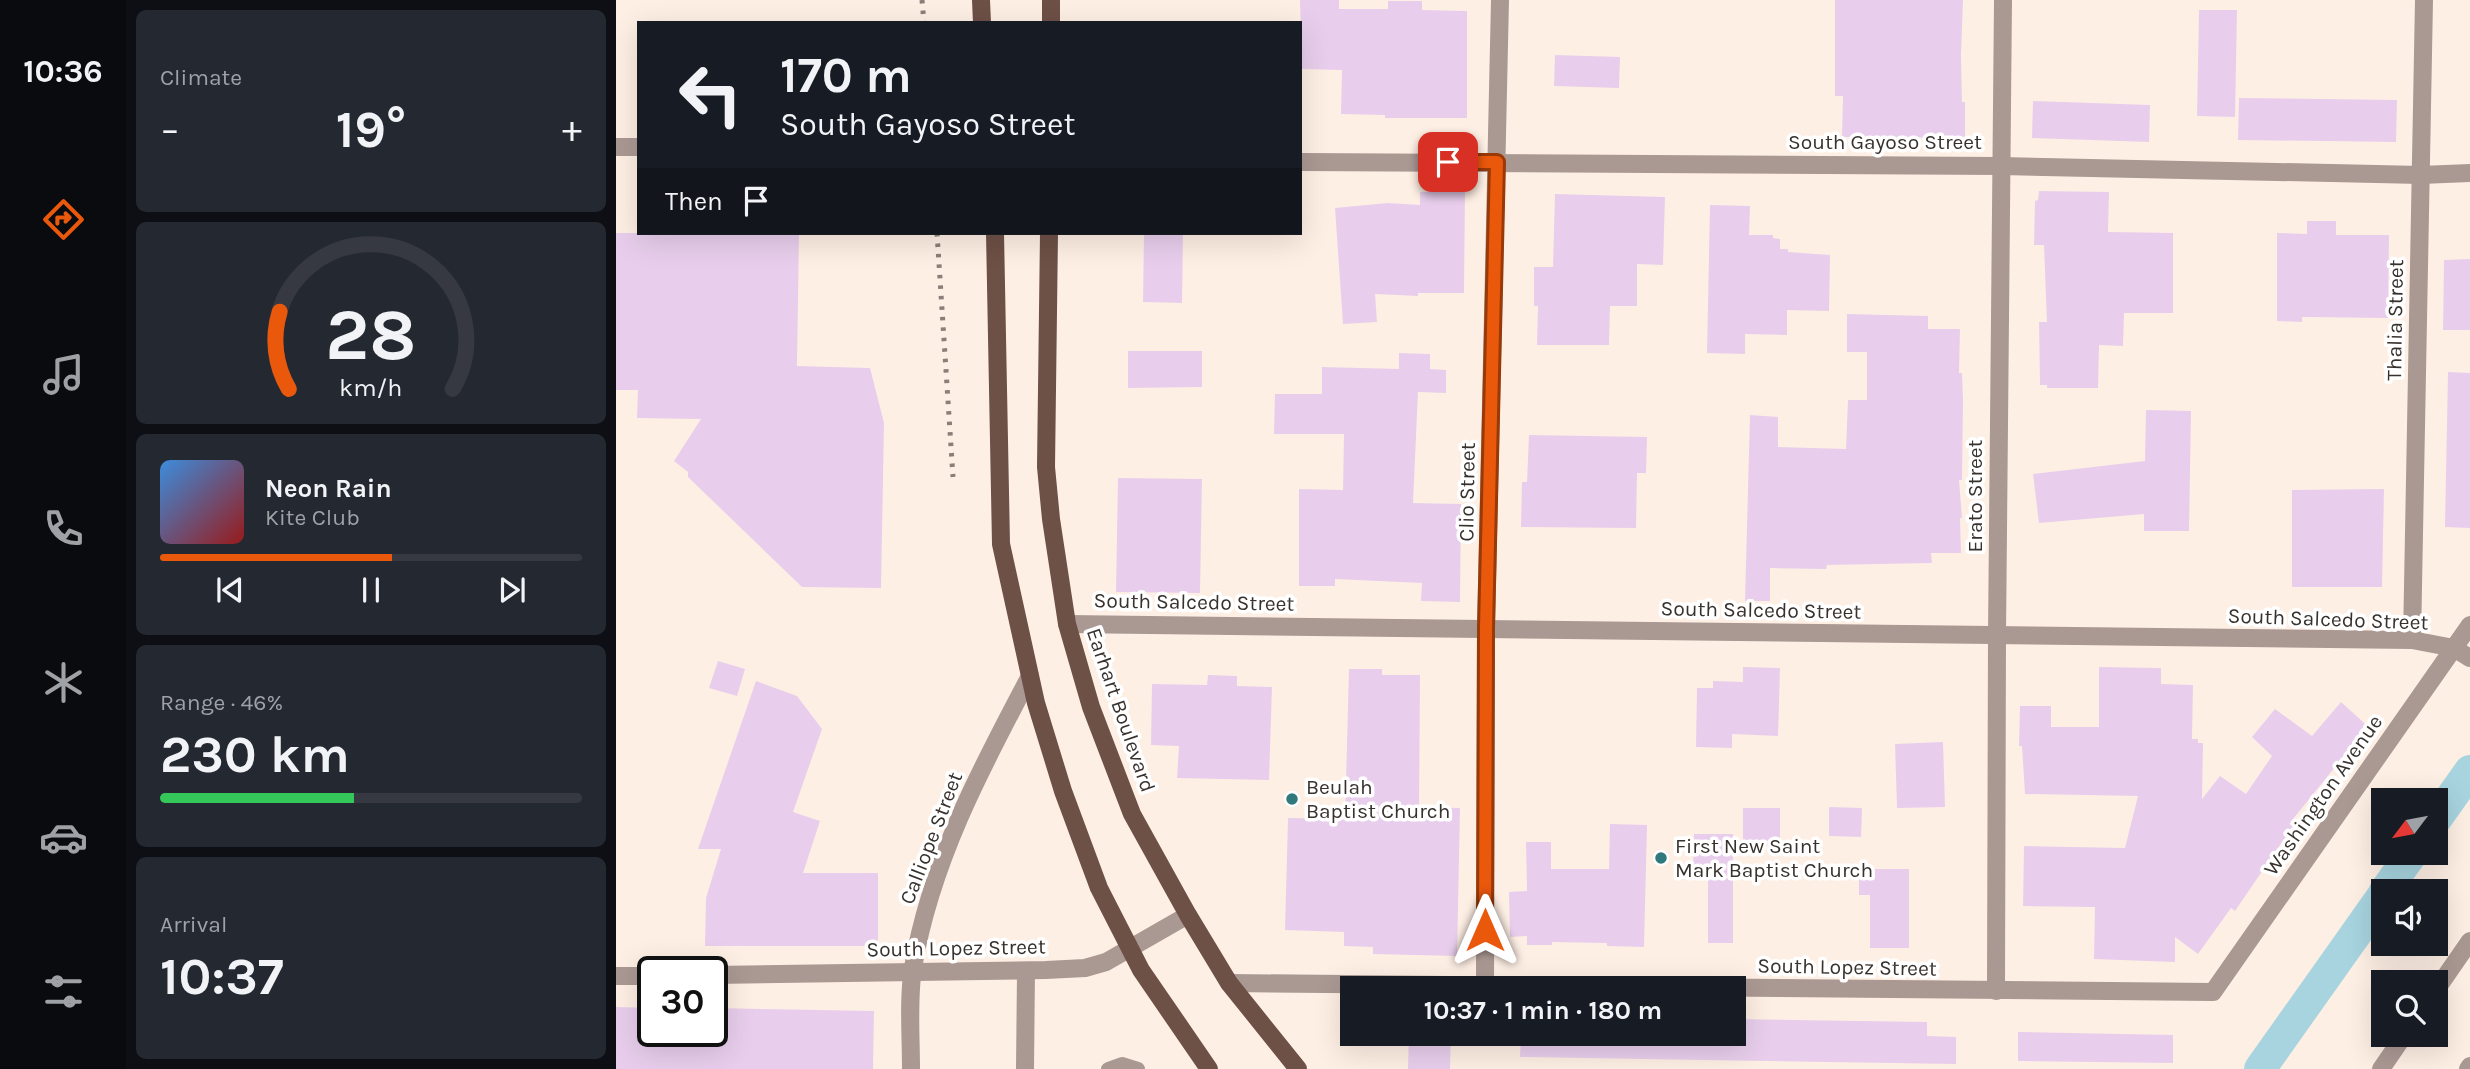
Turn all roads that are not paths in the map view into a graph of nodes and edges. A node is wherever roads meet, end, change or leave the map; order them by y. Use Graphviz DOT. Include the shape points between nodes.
graph roads {
  1 [pos="981,0"];
  2 [pos="1051,0"];
  3 [pos="1500,0"];
  4 [pos="2003,0"];
  5 [pos="2424,0"];
  6 [pos="982,21"];
  7 [pos="1051,21"];
  8 [pos="616,147"];
  9 [pos="637,147"];
  10 [pos="1302,162"];
  11 [pos="1497,162"];
  12 [pos="2001,166"];
  13 [pos="2470,173"];
  14 [pos="2421,175"];
  15 [pos="995,235"];
  16 [pos="1049,235"];
  17 [pos="1068,624"];
  18 [pos="2470,625"];
  19 [pos="1486,628"];
  20 [pos="1997,636"];
  21 [pos="2412,640"];
  22 [pos="2454,648"];
  23 [pos="2470,658"];
  24 [pos="1030,677"];
  25 [pos="1188,915"];
  26 [pos="2470,941"];
  27 [pos="1129,947"];
  28 [pos="912,970"];
  29 [pos="1026,971"];
  30 [pos="2448,973"];
  31 [pos="728,975"];
  32 [pos="616,976"];
  33 [pos="637,976"];
  34 [pos="1485,976"];
  35 [pos="1229,983"];
  36 [pos="1340,984"];
  37 [pos="1746,988"];
  38 [pos="1996,991"];
  39 [pos="2213,992"];
  40 [pos="2396,1047"];
  41 [pos="911,1069"];
  42 [pos="1025,1069"];
  43 [pos="1108,1069"];
  44 [pos="1138,1069"];
  45 [pos="1209,1069"];
  46 [pos="1298,1069"];
  47 [pos="2381,1069"];
  1 -- 6 [label="main road"];
  2 -- 7 [label="main road"];
  3 -- 11 [label="street, Clio Street"];
  4 -- 12 [label="street, Erato Street"];
  5 -- 14 [label="street, Thalia Street"];
  8 -- 9 [label="street"];
  10 -- 11 [label="street, South Gayoso Street"];
  11 -- 12 [label="street, South Gayoso Street"];
  11 -- 19 [label="street, Clio Street"];
  12 -- 14 [label="street, South Gayoso Street"];
  12 -- 20 [label="street, Erato Street"];
  13 -- 14 [label="street, South Gayoso Street"];
  14 -- 21 [label="street, Thalia Street"];
  15 -- 24 [label="main road" via="1002,544"];
  16 -- 17 [label="main road, Earhart Boulevard" via="1046,467"];
  17 -- 19 [label="street, South Salcedo Street"];
  17 -- 25 [label="main road, Earhart Boulevard" via="1095,718 1132,814"];
  18 -- 22 [label="street, Washington Avenue"];
  19 -- 20 [label="street, South Salcedo Street"];
  19 -- 34 [label="street, Clio Street"];
  20 -- 21 [label="street, South Salcedo Street"];
  20 -- 38 [label="street, Erato Street"];
  21 -- 22 [label="street, South Salcedo Street"];
  22 -- 23 [label="street"];
  22 -- 39 [label="street, Washington Avenue"];
  24 -- 27 [label="main road" via="1063,791 1099,888"];
  24 -- 28 [label="street, Calliope Street" via="955,829 935,881"];
  25 -- 27 [label="street, South Lopez Street"];
  25 -- 35 [label="main road, Earhart Boulevard"];
  26 -- 30 [label="street"];
  27 -- 29 [label="street, South Lopez Street" via="1106,962 1085,968"];
  27 -- 45 [label="main road" via="1157,997"];
  28 -- 29 [label="street, South Lopez Street"];
  28 -- 31 [label="street, South Lopez Street"];
  28 -- 41 [label="street, Calliope Street"];
  29 -- 42 [label="street"];
  32 -- 33 [label="street"];
  35 -- 36 [label="street, South Lopez Street"];
  35 -- 46 [label="main road, Earhart Boulevard"];
  37 -- 38 [label="street, South Lopez Street"];
  38 -- 39 [label="street, South Lopez Street"];
  40 -- 47 [label="street"];
  43 -- 44 [label="lane" via="1122,1064"];
}
